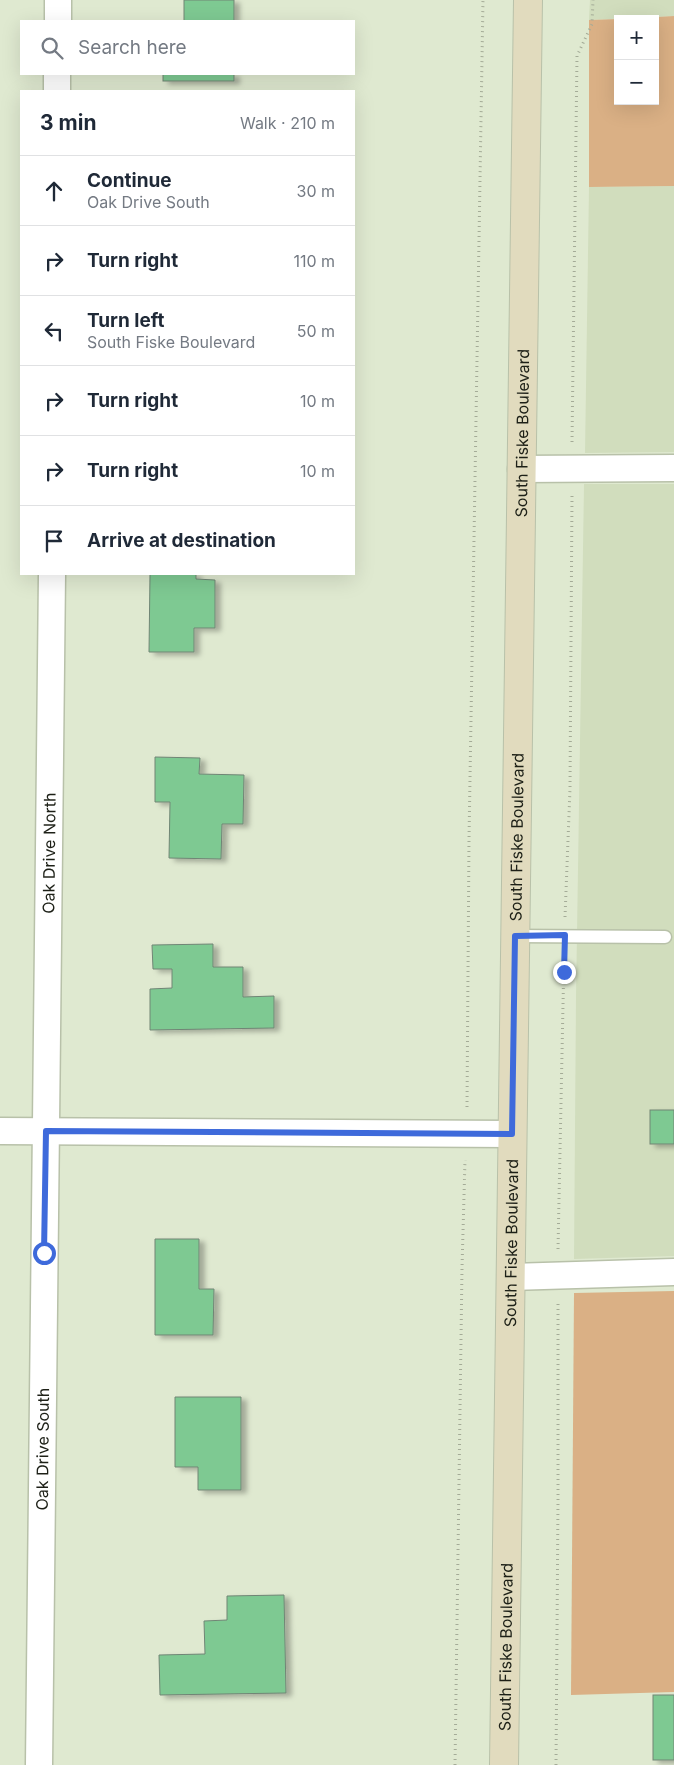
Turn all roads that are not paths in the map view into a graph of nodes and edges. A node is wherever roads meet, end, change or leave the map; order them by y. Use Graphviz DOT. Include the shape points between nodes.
graph roads {
  1 [pos="58,0"];
  2 [pos="528,0"];
  3 [pos="58,20"];
  4 [pos="57,75"];
  5 [pos="57,90"];
  6 [pos="674,468"];
  7 [pos="521,469"];
  8 [pos="52,575"];
  9 [pos="515,936"];
  10 [pos="665,937"];
  11 [pos="46,1131"];
  12 [pos="0,1132"];
  13 [pos="512,1134"];
  14 [pos="674,1272"];
  15 [pos="511,1277"];
  16 [pos="39,1765"];
  17 [pos="504,1765"];
  1 -- 3 [label="street"];
  2 -- 7 [label="main road, South Fiske Boulevard"];
  4 -- 5 [label="street"];
  6 -- 7 [label="street"];
  7 -- 9 [label="main road, South Fiske Boulevard"];
  8 -- 11 [label="street, Oak Drive North"];
  9 -- 10 [label="lane"];
  9 -- 13 [label="main road, South Fiske Boulevard"];
  11 -- 12 [label="street"];
  11 -- 13 [label="street"];
  11 -- 16 [label="street, Oak Drive South"];
  13 -- 15 [label="main road, South Fiske Boulevard"];
  14 -- 15 [label="street"];
  15 -- 17 [label="main road, South Fiske Boulevard"];
}
